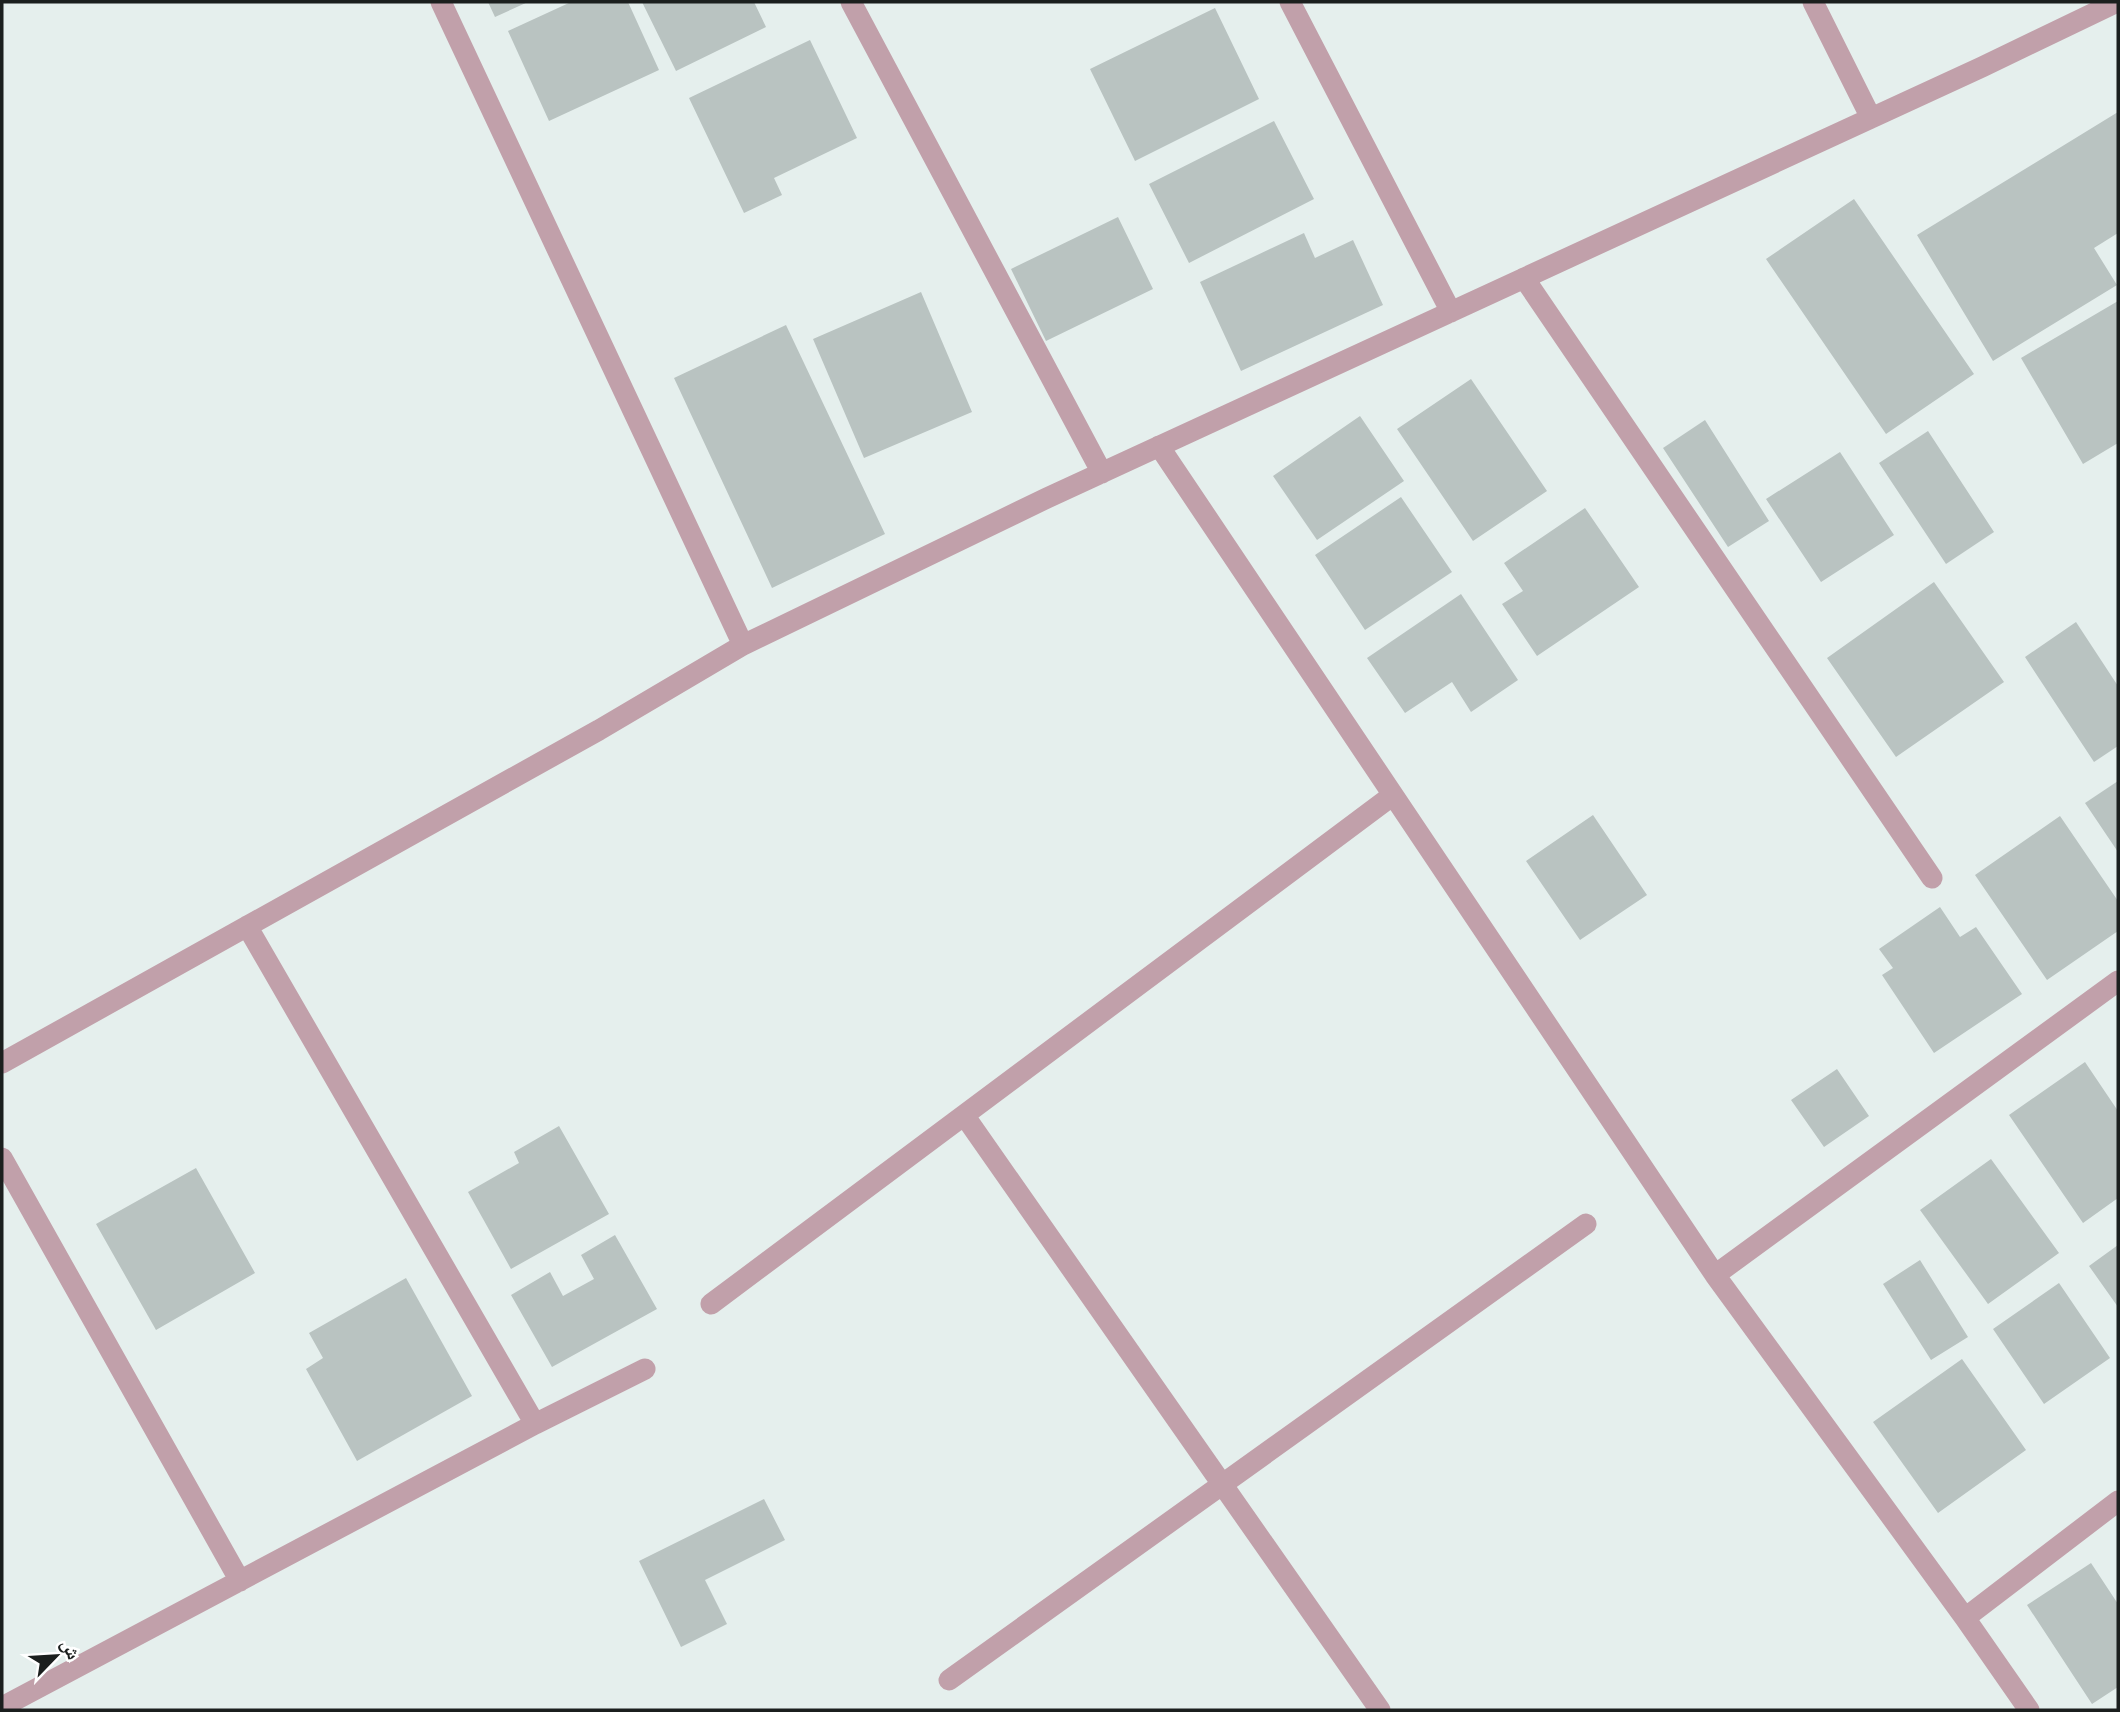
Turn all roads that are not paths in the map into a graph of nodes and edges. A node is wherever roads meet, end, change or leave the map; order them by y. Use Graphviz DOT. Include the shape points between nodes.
graph roads {
  1 [pos="441,2"];
  2 [pos="851,2"];
  3 [pos="1290,2"];
  4 [pos="1813,2"];
  5 [pos="2117,2"];
  6 [pos="1871,118"];
  7 [pos="1524,278"];
  8 [pos="1451,312"];
  9 [pos="1159,446"];
  10 [pos="1102,473"];
  11 [pos="743,645"];
  12 [pos="1393,794"];
  13 [pos="1931,877"];
  14 [pos="247,926"];
  15 [pos="2118,981"];
  16 [pos="2,1063"];
  17 [pos="964,1115"];
  18 [pos="2,1158"];
  19 [pos="1586,1224"];
  20 [pos="1714,1275"];
  21 [pos="711,1304"];
  22 [pos="645,1368"];
  23 [pos="534,1424"];
  24 [pos="1222,1485"];
  25 [pos="2118,1501"];
  26 [pos="240,1581"];
  27 [pos="1965,1618"];
  28 [pos="949,1680"];
  29 [pos="2,1707"];
  30 [pos="1380,1710"];
  31 [pos="2029,1710"];
  1 -- 11 [label="street"];
  2 -- 10 [label="street"];
  3 -- 8 [label="street"];
  4 -- 6 [label="street"];
  5 -- 6 [label="street"];
  6 -- 7 [label="street"];
  7 -- 8 [label="street"];
  7 -- 13 [label="street"];
  8 -- 9 [label="street"];
  9 -- 10 [label="street"];
  9 -- 12 [label="street"];
  10 -- 11 [label="street"];
  11 -- 14 [label="street"];
  12 -- 17 [label="street"];
  12 -- 20 [label="street"];
  14 -- 16 [label="street"];
  14 -- 23 [label="street"];
  15 -- 20 [label="street"];
  17 -- 21 [label="street"];
  17 -- 24 [label="street"];
  18 -- 26 [label="street"];
  19 -- 24 [label="street"];
  20 -- 27 [label="street"];
  22 -- 23 [label="street"];
  23 -- 26 [label="street"];
  24 -- 28 [label="street"];
  24 -- 30 [label="street"];
  25 -- 27 [label="street"];
  26 -- 29 [label="street"];
  27 -- 31 [label="street"];
}
